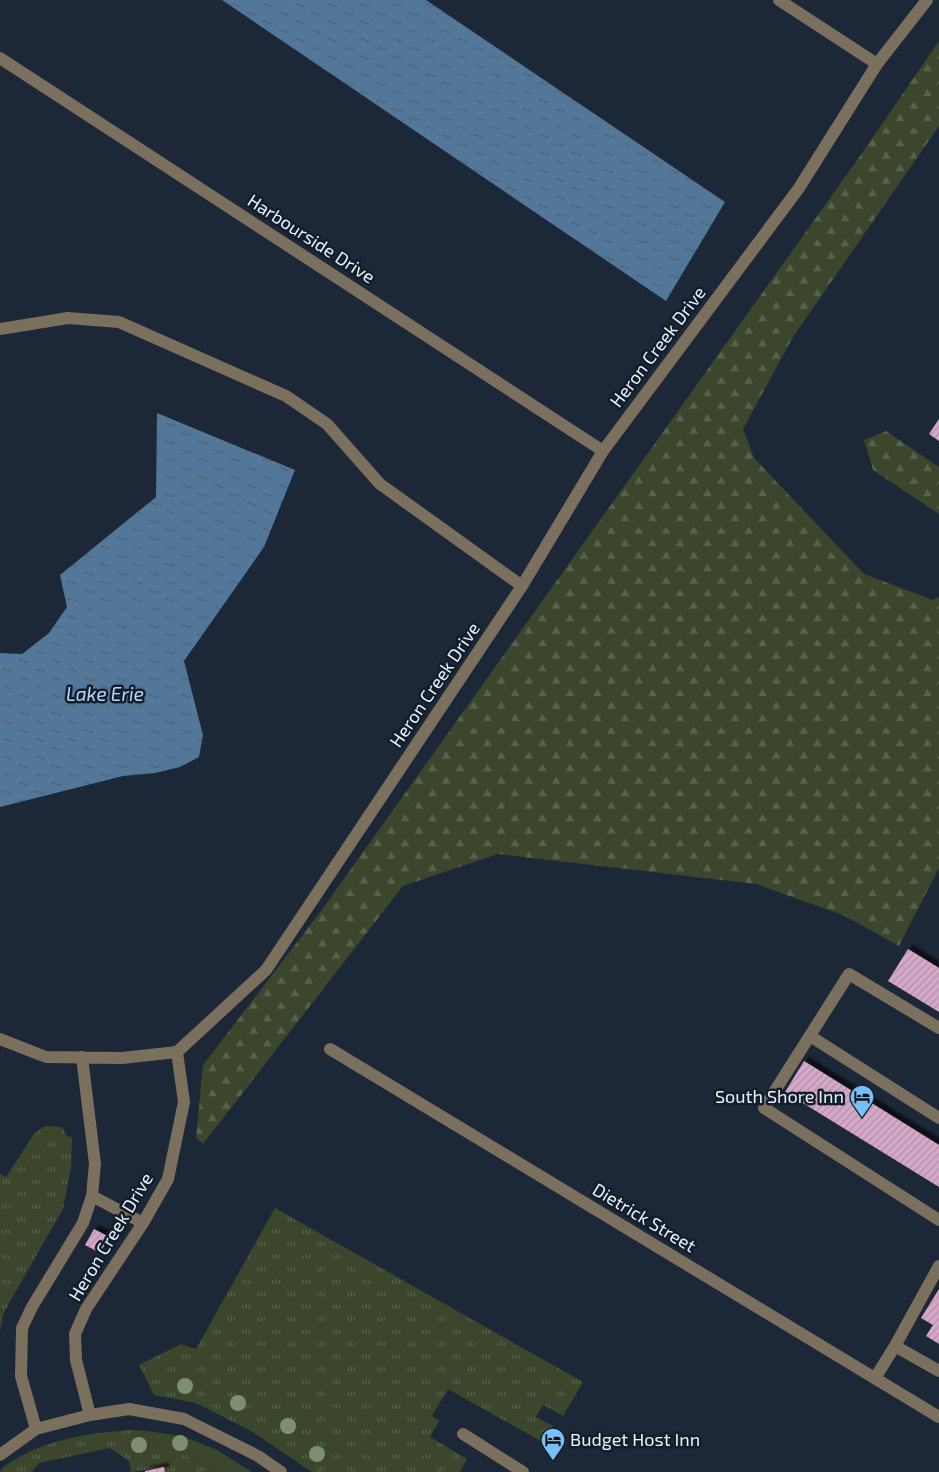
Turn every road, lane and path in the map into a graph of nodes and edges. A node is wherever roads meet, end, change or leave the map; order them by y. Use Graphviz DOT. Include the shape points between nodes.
graph roads {
  1 [pos="779,0"];
  2 [pos="927,0"];
  3 [pos="0,58"];
  4 [pos="877,64"];
  5 [pos="0,329"];
  6 [pos="603,451"];
  7 [pos="522,586"];
  8 [pos="939,1028"];
  9 [pos="810,1036"];
  10 [pos="2,1043"];
  11 [pos="330,1049"];
  12 [pos="177,1052"];
  13 [pos="82,1057"];
  14 [pos="939,1118"];
  15 [pos="92,1196"];
  16 [pos="939,1220"];
  17 [pos="143,1223"];
  18 [pos="939,1266"];
  19 [pos="895,1346"];
  20 [pos="939,1371"];
  21 [pos="875,1378"];
  22 [pos="90,1415"];
  23 [pos="939,1417"];
  24 [pos="36,1429"];
  25 [pos="462,1434"];
  26 [pos="0,1455"];
  27 [pos="281,1472"];
  28 [pos="523,1472"];
  1 -- 4 [label="street"];
  2 -- 4 [label="street, Heron Creek Drive"];
  3 -- 6 [label="street, Harbourside Drive"];
  4 -- 6 [label="street, Heron Creek Drive" via="799,188"];
  5 -- 7 [label="street" via="68,318 119,322 286,396 327,424 380,484"];
  6 -- 7 [label="street, Heron Creek Drive"];
  7 -- 12 [label="street, Heron Creek Drive" via="266,970"];
  8 -- 9 [label="street" via="849,974"];
  9 -- 14 [label="street"];
  9 -- 16 [label="street" via="764,1108"];
  10 -- 13 [label="street" via="46,1057"];
  11 -- 21 [label="street, Dietrick Street"];
  12 -- 13 [label="street" via="122,1058"];
  12 -- 17 [label="street, Heron Creek Drive" via="184,1102 168,1178"];
  13 -- 15 [label="street" via="95,1164"];
  15 -- 17 [label="street"];
  15 -- 24 [label="street" via="83,1223 22,1328 21,1376"];
  17 -- 22 [label="street, Heron Creek Drive" via="86,1309 76,1334 76,1360"];
  18 -- 19 [label="street"];
  19 -- 20 [label="street"];
  19 -- 21 [label="street"];
  21 -- 23 [label="street, Dietrick Street"];
  22 -- 24 [label="street"];
  22 -- 27 [label="street" via="129,1409 184,1418 258,1456"];
  24 -- 26 [label="street"];
  25 -- 28 [label="street"];
}
